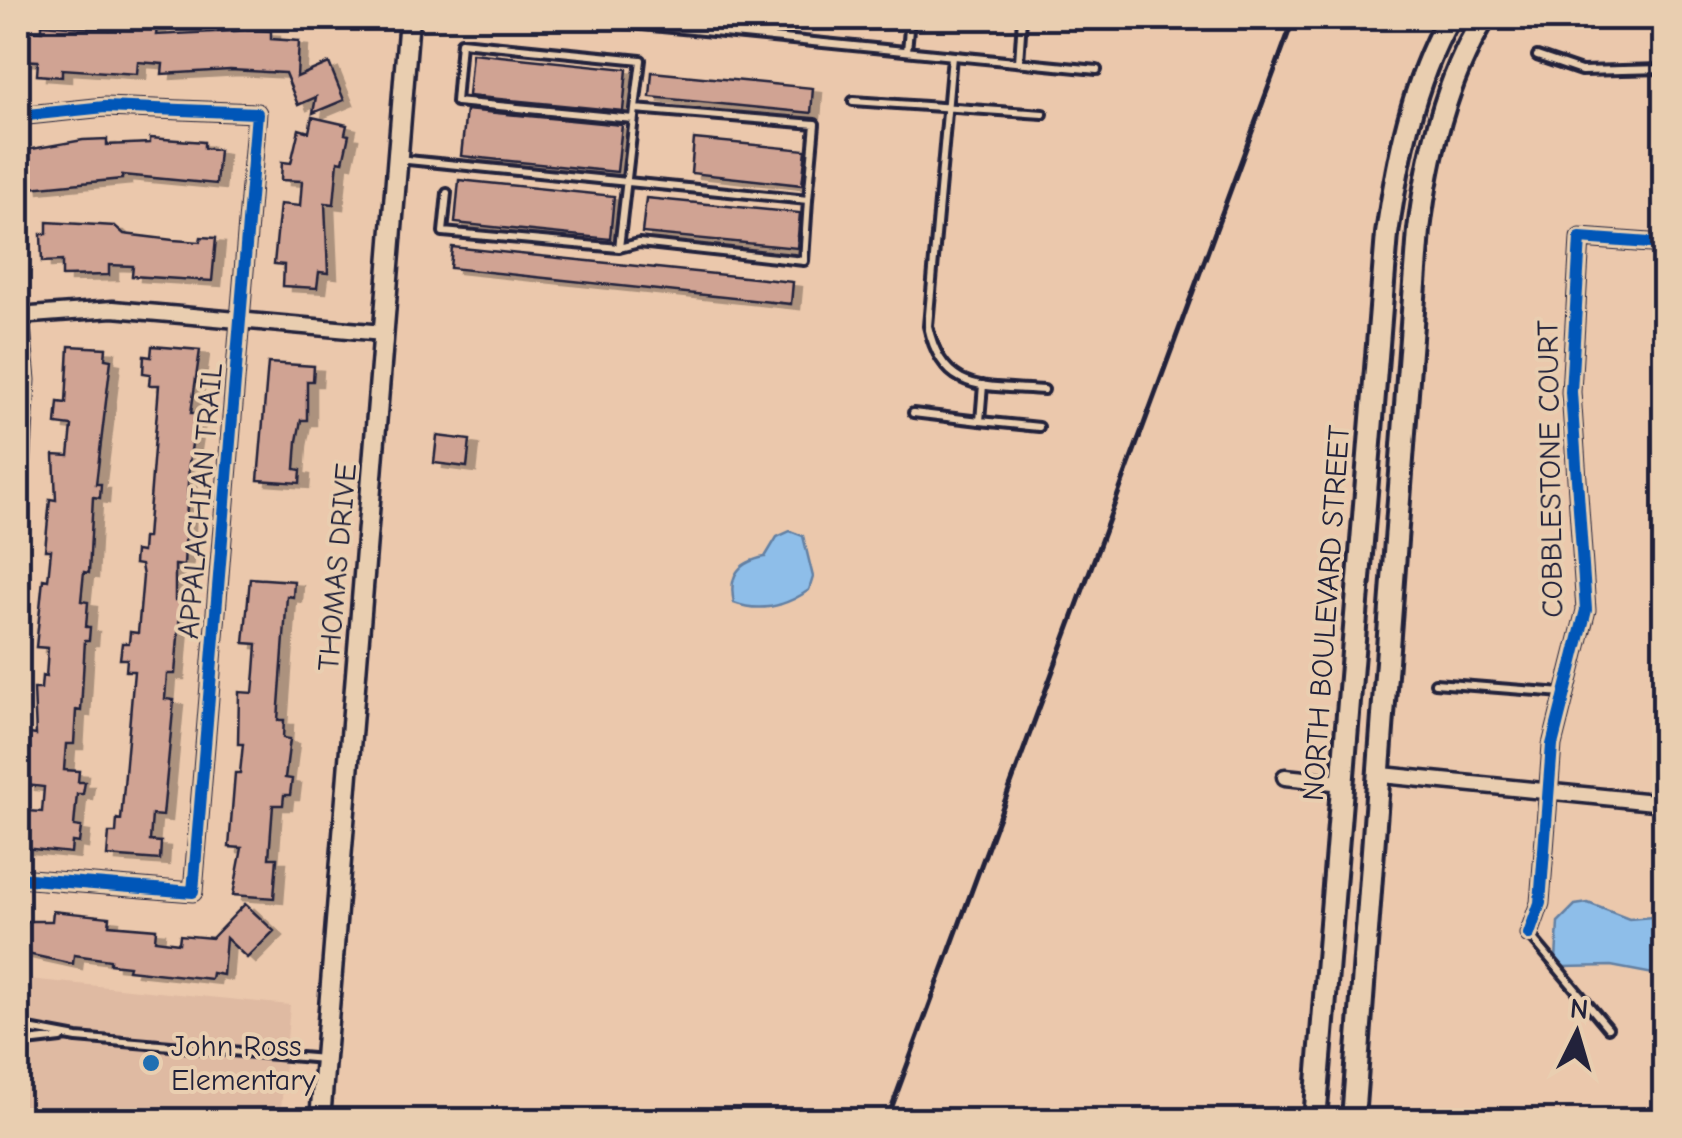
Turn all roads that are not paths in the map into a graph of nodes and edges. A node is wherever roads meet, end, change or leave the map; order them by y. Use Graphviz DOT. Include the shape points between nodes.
graph roads {
  1 [pos="408,18"];
  2 [pos="570,18"];
  3 [pos="700,18"];
  4 [pos="910,18"];
  5 [pos="1022,18"];
  6 [pos="1449,18"];
  7 [pos="1484,18"];
  8 [pos="699,30"];
  9 [pos="907,51"];
  10 [pos="952,56"];
  11 [pos="1537,56"];
  12 [pos="1019,62"];
  13 [pos="1664,69"];
  14 [pos="1097,70"];
  15 [pos="853,101"];
  16 [pos="948,108"];
  17 [pos="635,109"];
  18 [pos="1043,114"];
  19 [pos="18,116"];
  20 [pos="633,119"];
  21 [pos="397,159"];
  22 [pos="628,182"];
  23 [pos="447,193"];
  24 [pos="808,200"];
  25 [pos="1664,244"];
  26 [pos="619,248"];
  27 [pos="18,294"];
  28 [pos="19,316"];
  29 [pos="240,320"];
  30 [pos="383,333"];
  31 [pos="983,385"];
  32 [pos="1044,390"];
  33 [pos="913,413"];
  34 [pos="980,421"];
  35 [pos="1039,427"];
  36 [pos="18,526"];
  37 [pos="1434,682"];
  38 [pos="1563,692"];
  39 [pos="1382,775"];
  40 [pos="1285,777"];
  41 [pos="1343,783"];
  42 [pos="1550,794"];
  43 [pos="1664,803"];
  44 [pos="18,878"];
  45 [pos="1529,934"];
  46 [pos="18,1027"];
  47 [pos="1608,1028"];
  48 [pos="78,1038"];
  49 [pos="18,1043"];
  50 [pos="325,1060"];
  51 [pos="320,1120"];
  52 [pos="1315,1120"];
  53 [pos="1353,1120"];
  1 -- 21 [label="street, THOMAS DRIVE"];
  2 -- 8 [label="lane"];
  3 -- 8 [label="lane"];
  4 -- 9 [label="lane"];
  5 -- 12 [label="lane"];
  6 -- 41 [label="main road, NORTH BOULEVARD STREET" via="1410,113 1387,234"];
  7 -- 39 [label="main road" via="1440,119 1426,174"];
  8 -- 9 [label="lane"];
  9 -- 10 [label="lane"];
  10 -- 12 [label="lane"];
  10 -- 16 [label="lane"];
  11 -- 13 [label="lane" via="1581,71"];
  12 -- 14 [label="lane"];
  15 -- 16 [label="lane"];
  16 -- 18 [label="lane"];
  16 -- 31 [label="lane" via="928,326 944,368"];
  17 -- 20 [label="lane"];
  17 -- 20 [label="lane" via="640,60 461,42 456,102"];
  17 -- 24 [label="lane" via="816,124"];
  19 -- 29 [label="street, APPALACHIAN TRAIL" via="105,107 257,113"];
  20 -- 22 [label="lane"];
  21 -- 22 [label="lane"];
  21 -- 30 [label="street, THOMAS DRIVE"];
  22 -- 24 [label="lane"];
  22 -- 26 [label="lane"];
  23 -- 26 [label="lane" via="443,232"];
  24 -- 26 [label="lane" via="804,260 638,243"];
  25 -- 38 [label="street, COBBLESTONE COURT" via="1580,238 1570,392 1586,610"];
  27 -- 28 [label="street"];
  28 -- 29 [label="street" via="113,308"];
  28 -- 36 [label="street" via="26,380"];
  29 -- 30 [label="street"];
  29 -- 44 [label="street, APPALACHIAN TRAIL" via="193,892"];
  30 -- 50 [label="street, THOMAS DRIVE"];
  31 -- 32 [label="lane"];
  31 -- 34 [label="lane"];
  33 -- 34 [label="lane"];
  34 -- 35 [label="lane"];
  37 -- 38 [label="lane"];
  38 -- 42 [label="street, COBBLESTONE COURT"];
  39 -- 41 [label="main road"];
  39 -- 42 [label="street"];
  39 -- 53 [label="main road"];
  40 -- 41 [label="street"];
  41 -- 52 [label="main road, NORTH BOULEVARD STREET"];
  42 -- 43 [label="street"];
  42 -- 45 [label="street, COBBLESTONE COURT" via="1540,902"];
  45 -- 47 [label="lane"];
  46 -- 48 [label="lane"];
  48 -- 49 [label="lane"];
  48 -- 50 [label="lane"];
  50 -- 51 [label="street, THOMAS DRIVE"];
}
